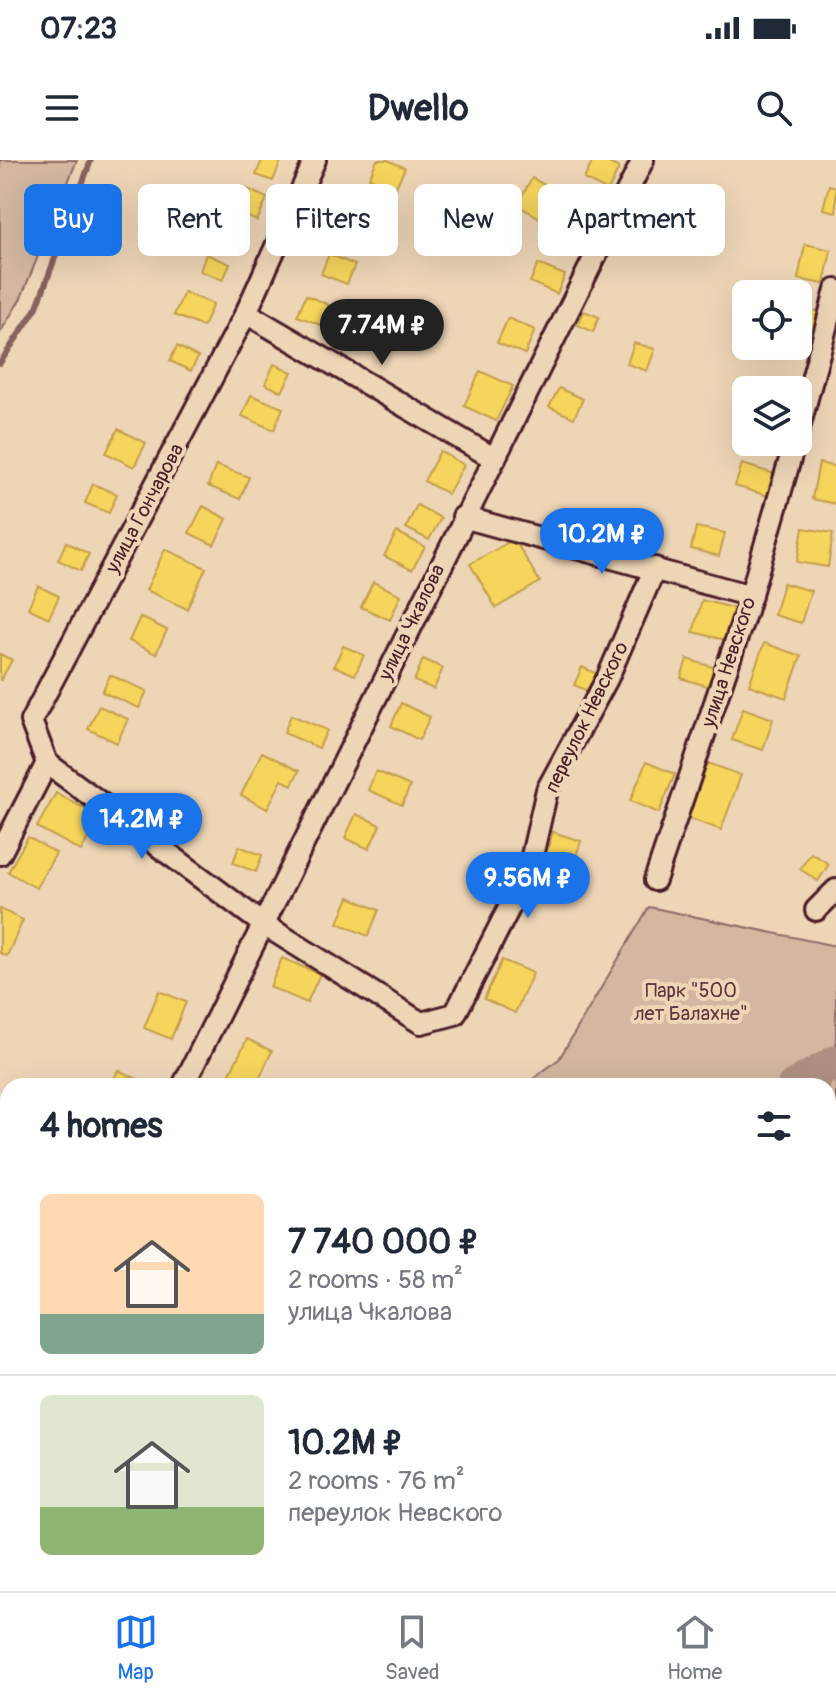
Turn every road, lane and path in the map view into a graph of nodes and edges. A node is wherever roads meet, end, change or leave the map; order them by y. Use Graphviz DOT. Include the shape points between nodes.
graph roads {
  1 [pos="315,160"];
  2 [pos="643,160"];
  3 [pos="836,290"];
  4 [pos="246,313"];
  5 [pos="812,380"];
  6 [pos="791,456"];
  7 [pos="495,459"];
  8 [pos="463,517"];
  9 [pos="655,568"];
  10 [pos="751,596"];
  11 [pos="47,763"];
  12 [pos="0,854"];
  13 [pos="655,880"];
  14 [pos="836,890"];
  15 [pos="816,910"];
  16 [pos="263,924"];
  17 [pos="187,1078"];
  1 -- 4 [label="street, улица Гончарова"];
  2 -- 7 [label="street, улица Чкалова"];
  3 -- 5 [label="street"];
  4 -- 7 [label="street"];
  4 -- 11 [label="street, улица Гончарова" via="31,721"];
  6 -- 10 [label="street, улица Невского"];
  7 -- 8 [label="street, улица Чкалова"];
  8 -- 9 [label="street"];
  8 -- 16 [label="street, улица Чкалова"];
  9 -- 10 [label="street"];
  9 -- 16 [label="street, переулок Невского" via="607,679 547,790 529,869 455,1014 421,1023"];
  10 -- 13 [label="street, улица Невского"];
  11 -- 12 [label="street"];
  11 -- 16 [label="street, переулок Невского"];
  14 -- 15 [label="street"];
  16 -- 17 [label="street, улица Чкалова"];
}
